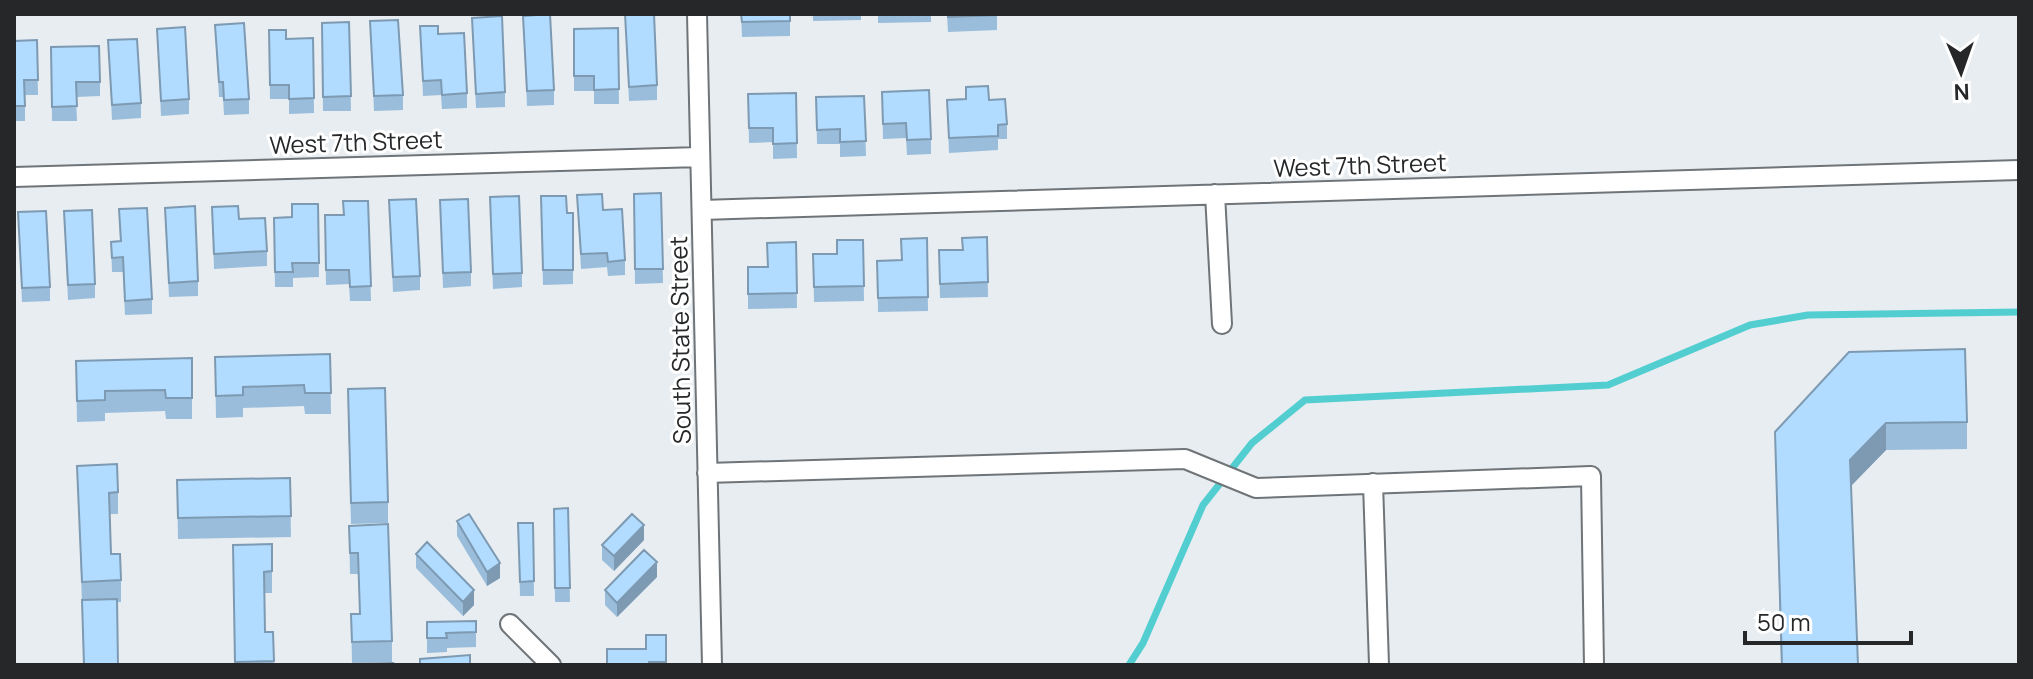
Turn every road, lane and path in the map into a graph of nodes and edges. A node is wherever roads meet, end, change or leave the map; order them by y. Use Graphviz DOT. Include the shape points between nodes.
graph roads {
  1 [pos="697,14"];
  2 [pos="700,157"];
  3 [pos="2019,170"];
  4 [pos="14,177"];
  5 [pos="1215,194"];
  6 [pos="702,210"];
  7 [pos="1222,324"];
  8 [pos="707,473"];
  9 [pos="1373,483"];
  10 [pos="510,624"];
  11 [pos="551,665"];
  12 [pos="712,665"];
  13 [pos="1379,665"];
  14 [pos="1594,665"];
  1 -- 2 [label="street, South State Street"];
  2 -- 4 [label="street, West 7th Street"];
  2 -- 6 [label="street, South State Street"];
  3 -- 5 [label="street, West 7th Street"];
  5 -- 6 [label="street, West 7th Street"];
  5 -- 7 [label="street"];
  6 -- 8 [label="street, South State Street"];
  8 -- 9 [label="street" via="1185,459 1256,488"];
  8 -- 12 [label="street, South State Street"];
  9 -- 13 [label="street"];
  9 -- 14 [label="street" via="1591,476"];
  10 -- 11 [label="street"];
}
